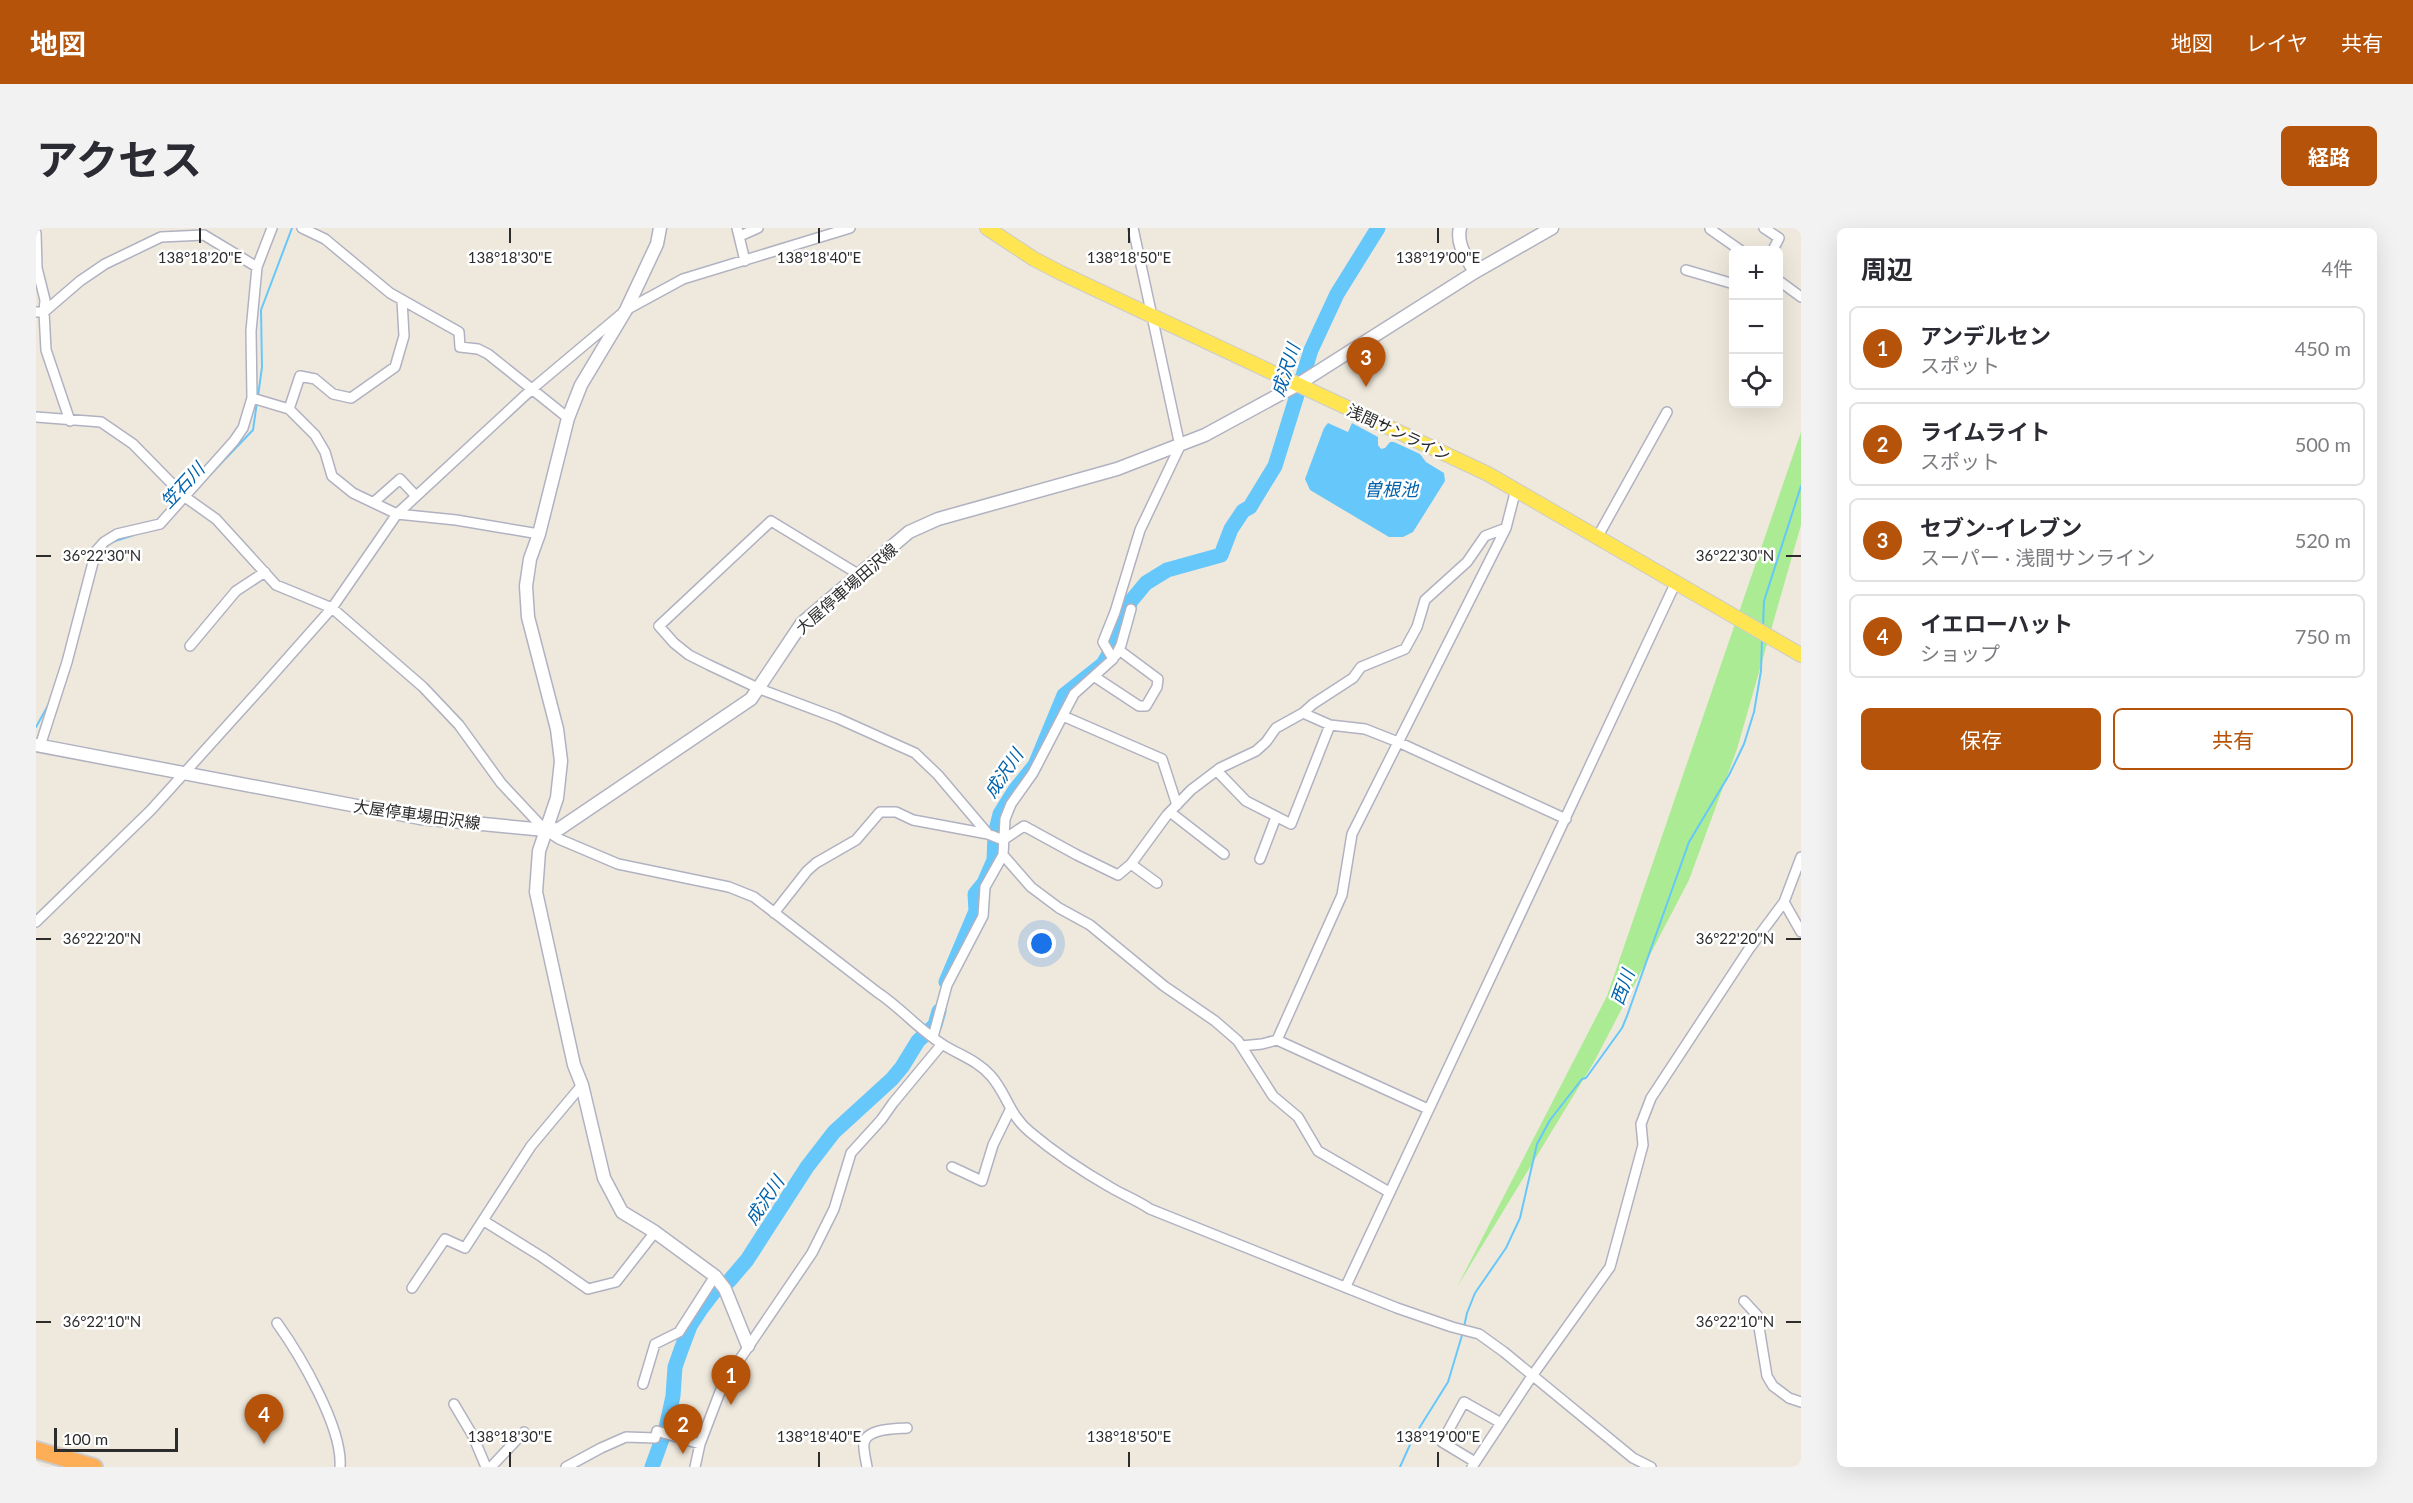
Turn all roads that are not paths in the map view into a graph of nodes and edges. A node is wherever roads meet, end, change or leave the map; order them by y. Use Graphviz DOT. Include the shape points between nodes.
graph roads {
  1 [pos="272,228"];
  2 [pos="660,228"];
  3 [pos="758,228"];
  4 [pos="850,228"];
  5 [pos="987,228"];
  6 [pos="1133,228"];
  7 [pos="1460,228"];
  8 [pos="1552,228"];
  9 [pos="1764,228"];
  10 [pos="307,229"];
  11 [pos="1709,229"];
  12 [pos="739,232"];
  13 [pos="36,233"];
  14 [pos="1734,246"];
  15 [pos="1775,246"];
  16 [pos="745,261"];
  17 [pos="257,267"];
  18 [pos="1686,270"];
  19 [pos="1476,272"];
  20 [pos="1729,283"];
  21 [pos="1783,283"];
  22 [pos="1801,297"];
  23 [pos="402,300"];
  24 [pos="626,310"];
  25 [pos="40,312"];
  26 [pos="1152,317"];
  27 [pos="1304,383"];
  28 [pos="532,389"];
  29 [pos="252,398"];
  30 [pos="289,409"];
  31 [pos="1667,412"];
  32 [pos="36,417"];
  33 [pos="568,418"];
  34 [pos="70,421"];
  35 [pos="1180,446"];
  36 [pos="1516,489"];
  37 [pos="416,496"];
  38 [pos="185,497"];
  39 [pos="374,502"];
  40 [pos="397,514"];
  41 [pos="1506,528"];
  42 [pos="539,534"];
  43 [pos="1598,536"];
  44 [pos="265,572"];
  45 [pos="858,574"];
  46 [pos="1676,582"];
  47 [pos="332,608"];
  48 [pos="1131,609"];
  49 [pos="190,646"];
  50 [pos="1115,655"];
  51 [pos="1801,655"];
  52 [pos="1095,677"];
  53 [pos="760,689"];
  54 [pos="1303,713"];
  55 [pos="1063,716"];
  56 [pos="1330,725"];
  57 [pos="1398,742"];
  58 [pos="38,746"];
  59 [pos="1217,771"];
  60 [pos="182,774"];
  61 [pos="1174,809"];
  62 [pos="1276,817"];
  63 [pos="1566,819"];
  64 [pos="545,830"];
  65 [pos="988,834"];
  66 [pos="1000,839"];
  67 [pos="1224,854"];
  68 [pos="1003,855"];
  69 [pos="1801,857"];
  70 [pos="1260,860"];
  71 [pos="1131,864"];
  72 [pos="1157,884"];
  73 [pos="1784,902"];
  74 [pos="774,913"];
  75 [pos="36,922"];
  76 [pos="1801,932"];
  77 [pos="931,1035"];
  78 [pos="1277,1040"];
  79 [pos="942,1044"];
  80 [pos="1241,1046"];
  81 [pos="582,1085"];
  82 [pos="1428,1109"];
  83 [pos="1010,1110"];
  84 [pos="952,1167"];
  85 [pos="1389,1192"];
  86 [pos="483,1221"];
  87 [pos="655,1232"];
  88 [pos="719,1281"];
  89 [pos="1346,1286"];
  90 [pos="412,1288"];
  91 [pos="1744,1301"];
  92 [pos="277,1323"];
  93 [pos="748,1346"];
  94 [pos="1532,1376"];
  95 [pos="642,1384"];
  96 [pos="1801,1402"];
  97 [pos="454,1404"];
  98 [pos="1501,1423"];
  99 [pos="907,1428"];
  100 [pos="524,1432"];
  101 [pos="700,1444"];
  102 [pos="36,1450"];
  103 [pos="1631,1463"];
  104 [pos="1473,1464"];
  105 [pos="94,1467"];
  106 [pos="340,1467"];
  107 [pos="486,1467"];
  108 [pos="491,1467"];
  109 [pos="566,1467"];
  110 [pos="695,1467"];
  111 [pos="867,1467"];
  112 [pos="1651,1467"];
  1 -- 17 [label="street"];
  2 -- 24 [label="main road" via="657,244"];
  3 -- 12 [label="street"];
  4 -- 16 [label="street"];
  5 -- 26 [label="main road, 浅間サンライン" via="1048,267"];
  6 -- 26 [label="street"];
  7 -- 19 [label="main road" via="1461,247"];
  8 -- 19 [label="main road, 大屋停車場田沢線"];
  9 -- 15 [label="street" via="1779,238"];
  10 -- 23 [label="street"];
  11 -- 14 [label="street"];
  12 -- 16 [label="street"];
  13 -- 25 [label="street" via="37,268 45,300"];
  16 -- 24 [label="street" via="683,279"];
  17 -- 25 [label="street" via="204,235 161,237 105,264"];
  17 -- 29 [label="street" via="250,331"];
  18 -- 20 [label="street"];
  19 -- 27 [label="main road, 大屋停車場田沢線"];
  21 -- 22 [label="street"];
  23 -- 28 [label="street" via="459,332 460,346 488,354"];
  23 -- 30 [label="street" via="404,336 395,367 351,399 333,394 315,379 300,376"];
  24 -- 28 [label="street"];
  24 -- 33 [label="main road" via="581,385"];
  25 -- 34 [label="street" via="46,350"];
  26 -- 27 [label="main road, 浅間サンライン"];
  26 -- 35 [label="street"];
  27 -- 35 [label="main road, 大屋停車場田沢線"];
  27 -- 36 [label="main road, 浅間サンライン"];
  28 -- 33 [label="street"];
  28 -- 37 [label="street"];
  29 -- 30 [label="street"];
  29 -- 38 [label="street" via="243,428"];
  30 -- 39 [label="street" via="315,435 332,476 353,493"];
  31 -- 43 [label="street"];
  32 -- 34 [label="street"];
  33 -- 42 [label="main road"];
  34 -- 38 [label="street" via="100,422 114,430"];
  35 -- 45 [label="main road, 大屋停車場田沢線" via="1117,470 938,519 909,532"];
  35 -- 50 [label="street" via="1140,530 1103,642"];
  36 -- 41 [label="street"];
  36 -- 43 [label="main road, 浅間サンライン"];
  37 -- 39 [label="street" via="400,479"];
  37 -- 40 [label="street"];
  38 -- 44 [label="street" via="216,519"];
  38 -- 58 [label="street" via="160,524 117,534 96,551 67,662"];
  39 -- 40 [label="street"];
  40 -- 42 [label="street"];
  40 -- 47 [label="street"];
  41 -- 54 [label="street" via="1485,536 1467,562 1425,600 1405,649 1361,667 1353,678"];
  41 -- 57 [label="street"];
  42 -- 64 [label="main road" via="527,572 526,602 561,761 557,798"];
  43 -- 46 [label="main road, 浅間サンライン"];
  44 -- 47 [label="street" via="276,585"];
  44 -- 49 [label="street" via="236,591"];
  45 -- 53 [label="main road, 大屋停車場田沢線" via="802,623"];
  45 -- 53 [label="street" via="771,521 659,626 689,655"];
  46 -- 51 [label="main road, 浅間サンライン"];
  46 -- 63 [label="street"];
  47 -- 60 [label="street"];
  47 -- 64 [label="street" via="423,687"];
  48 -- 50 [label="street"];
  50 -- 52 [label="street"];
  50 -- 52 [label="street" via="1158,679 1146,706 1138,706"];
  52 -- 55 [label="street" via="1074,694"];
  53 -- 64 [label="main road, 大屋停車場田沢線" via="751,699 559,829"];
  53 -- 65 [label="street" via="915,753"];
  54 -- 56 [label="street"];
  54 -- 59 [label="street" via="1276,728 1256,750"];
  55 -- 61 [label="street" via="1162,759"];
  55 -- 66 [label="street" via="1033,773 1011,804"];
  56 -- 57 [label="street" via="1365,729"];
  56 -- 62 [label="street" via="1291,825"];
  57 -- 63 [label="street"];
  57 -- 78 [label="street" via="1352,834 1342,895"];
  58 -- 60 [label="main road, 大屋停車場田沢線"];
  59 -- 61 [label="street"];
  59 -- 62 [label="street" via="1246,801"];
  60 -- 64 [label="main road, 大屋停車場田沢線" via="420,818"];
  60 -- 75 [label="street" via="151,810"];
  61 -- 67 [label="street"];
  61 -- 71 [label="street"];
  62 -- 70 [label="street"];
  63 -- 82 [label="street"];
  64 -- 74 [label="street" via="618,864 729,887 754,897"];
  64 -- 81 [label="main road" via="536,892 574,1065"];
  65 -- 66 [label="street"];
  65 -- 74 [label="street" via="913,820 896,812 879,812 856,840 807,871"];
  66 -- 68 [label="street"];
  66 -- 71 [label="street" via="1024,826 1118,875"];
  68 -- 77 [label="street" via="985,887 982,916 947,985"];
  68 -- 80 [label="street" via="1031,887 1090,926 1215,1021"];
  69 -- 73 [label="street"];
  71 -- 72 [label="street"];
  73 -- 76 [label="street"];
  73 -- 94 [label="street" via="1651,1098 1641,1124 1642,1144 1610,1268"];
  74 -- 77 [label="street"];
  77 -- 79 [label="street"];
  78 -- 80 [label="street"];
  78 -- 82 [label="street"];
  79 -- 83 [label="street" via="983,1068"];
  79 -- 93 [label="street" via="851,1153 834,1209 812,1253"];
  80 -- 85 [label="street" via="1273,1096 1298,1117 1318,1151"];
  81 -- 86 [label="street" via="531,1146"];
  81 -- 87 [label="main road" via="611,1193 622,1212"];
  82 -- 85 [label="street"];
  83 -- 84 [label="street" via="993,1144 982,1182"];
  83 -- 89 [label="street" via="1028,1131 1073,1165 1150,1209"];
  85 -- 89 [label="street"];
  86 -- 87 [label="street" via="588,1289 616,1282"];
  86 -- 90 [label="street" via="465,1248 445,1239"];
  87 -- 88 [label="main road"];
  88 -- 93 [label="main road"];
  88 -- 95 [label="street" via="679,1332 655,1344"];
  89 -- 94 [label="street" via="1479,1334"];
  91 -- 96 [label="street" via="1757,1315 1767,1376 1773,1386"];
  92 -- 106 [label="street" via="324,1406 341,1454"];
  93 -- 101 [label="street" via="723,1384"];
  94 -- 98 [label="street"];
  94 -- 103 [label="street"];
  97 -- 107 [label="street"];
  98 -- 104 [label="street"];
  98 -- 104 [label="street" via="1464,1402 1442,1442"];
  99 -- 111 [label="street" via="867,1437"];
  100 -- 108 [label="street"];
  101 -- 109 [label="street" via="657,1431 655,1438 626,1437"];
  101 -- 110 [label="street"];
  102 -- 105 [label="highway"];
  103 -- 112 [label="street"];
}
